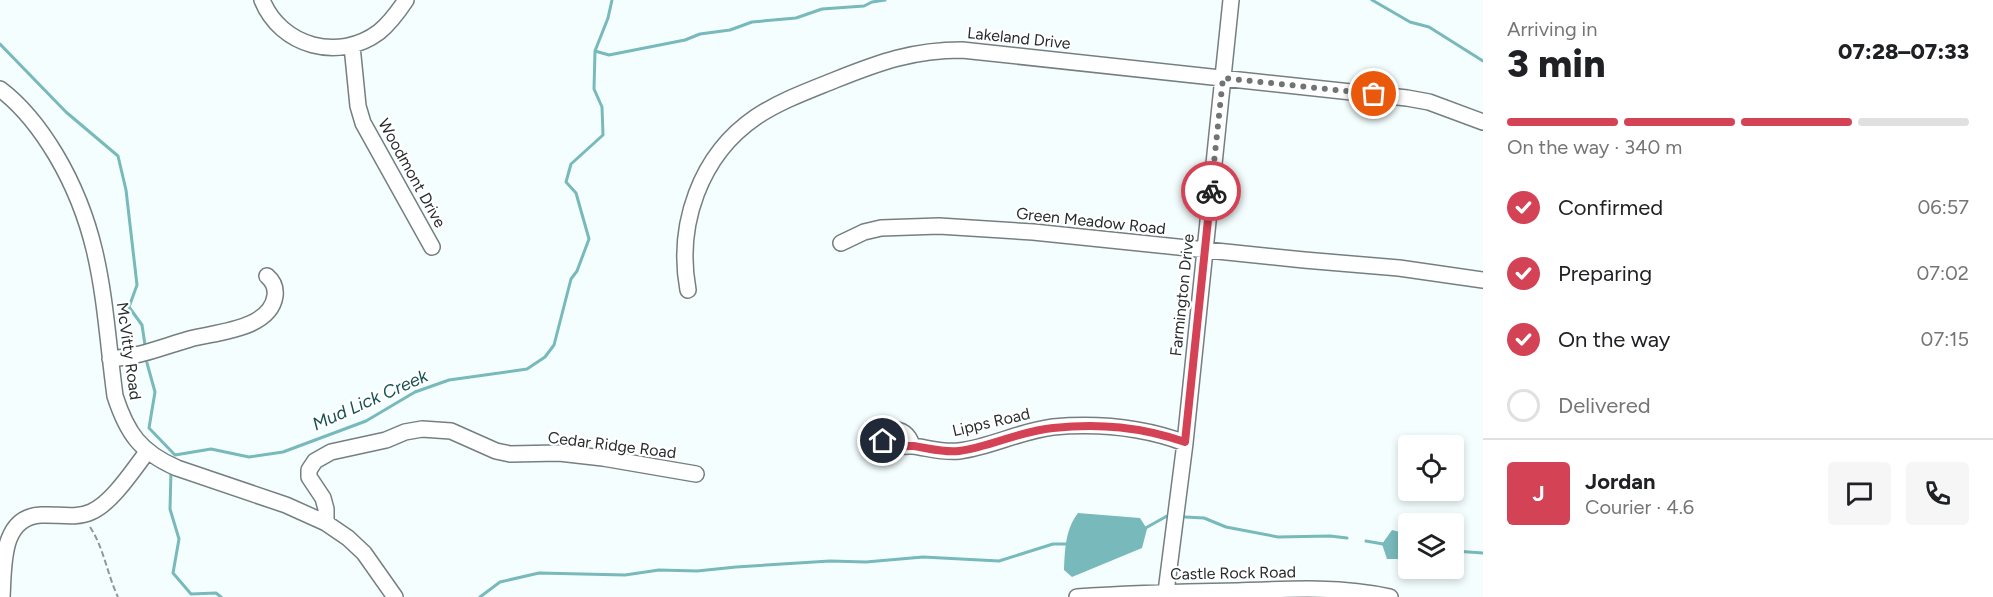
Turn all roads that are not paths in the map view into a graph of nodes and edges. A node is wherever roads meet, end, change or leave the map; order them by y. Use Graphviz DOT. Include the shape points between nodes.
graph roads {
  1 [pos="262,0"];
  2 [pos="406,0"];
  3 [pos="1231,0"];
  4 [pos="352,45"];
  5 [pos="1223,78"];
  6 [pos="0,89"];
  7 [pos="1483,122"];
  8 [pos="840,243"];
  9 [pos="432,247"];
  10 [pos="1205,250"];
  11 [pos="267,276"];
  12 [pos="1483,280"];
  13 [pos="688,290"];
  14 [pos="110,359"];
  15 [pos="1185,442"];
  16 [pos="912,446"];
  17 [pos="147,452"];
  18 [pos="696,474"];
  19 [pos="326,523"];
  20 [pos="1166,592"];
  21 [pos="2,597"];
  22 [pos="394,597"];
  23 [pos="1077,597"];
  24 [pos="1390,597"];
  1 -- 4 [label="street" via="280,26 301,41 322,48"];
  2 -- 4 [label="street" via="378,33"];
  3 -- 5 [label="street, Farmington Drive"];
  4 -- 9 [label="street, Woodmont Drive" via="363,123"];
  5 -- 7 [label="street, Lakeland Drive" via="1407,98"];
  5 -- 10 [label="street, Farmington Drive"];
  5 -- 13 [label="street, Lakeland Drive" via="962,50 907,54 851,73 756,117 714,159 690,210 685,261"];
  6 -- 14 [label="street, McVitty Road" via="35,123 79,200 99,264"];
  8 -- 10 [label="street, Green Meadow Road" via="880,228 939,226"];
  10 -- 12 [label="street, Green Meadow Road"];
  10 -- 15 [label="street, Farmington Drive"];
  11 -- 14 [label="street" via="273,282 274,299 254,323 147,354"];
  14 -- 17 [label="street, McVitty Road" via="122,416"];
  15 -- 16 [label="street, Lipps Road" via="1137,429 1089,426 1030,431 958,451"];
  15 -- 20 [label="street, Farmington Drive"];
  17 -- 19 [label="street, McVitty Road" via="171,466 286,505"];
  17 -- 21 [label="street" via="102,506 81,515 30,517 16,527 6,544"];
  18 -- 19 [label="street, Cedar Ridge Road" via="559,453 510,454 451,431 422,429 331,452 315,461 309,477 322,498"];
  19 -- 22 [label="street, McVitty Road" via="364,553"];
  20 -- 23 [label="street, Castle Rock Road"];
  20 -- 24 [label="street, Castle Rock Road" via="1334,590"];
}
